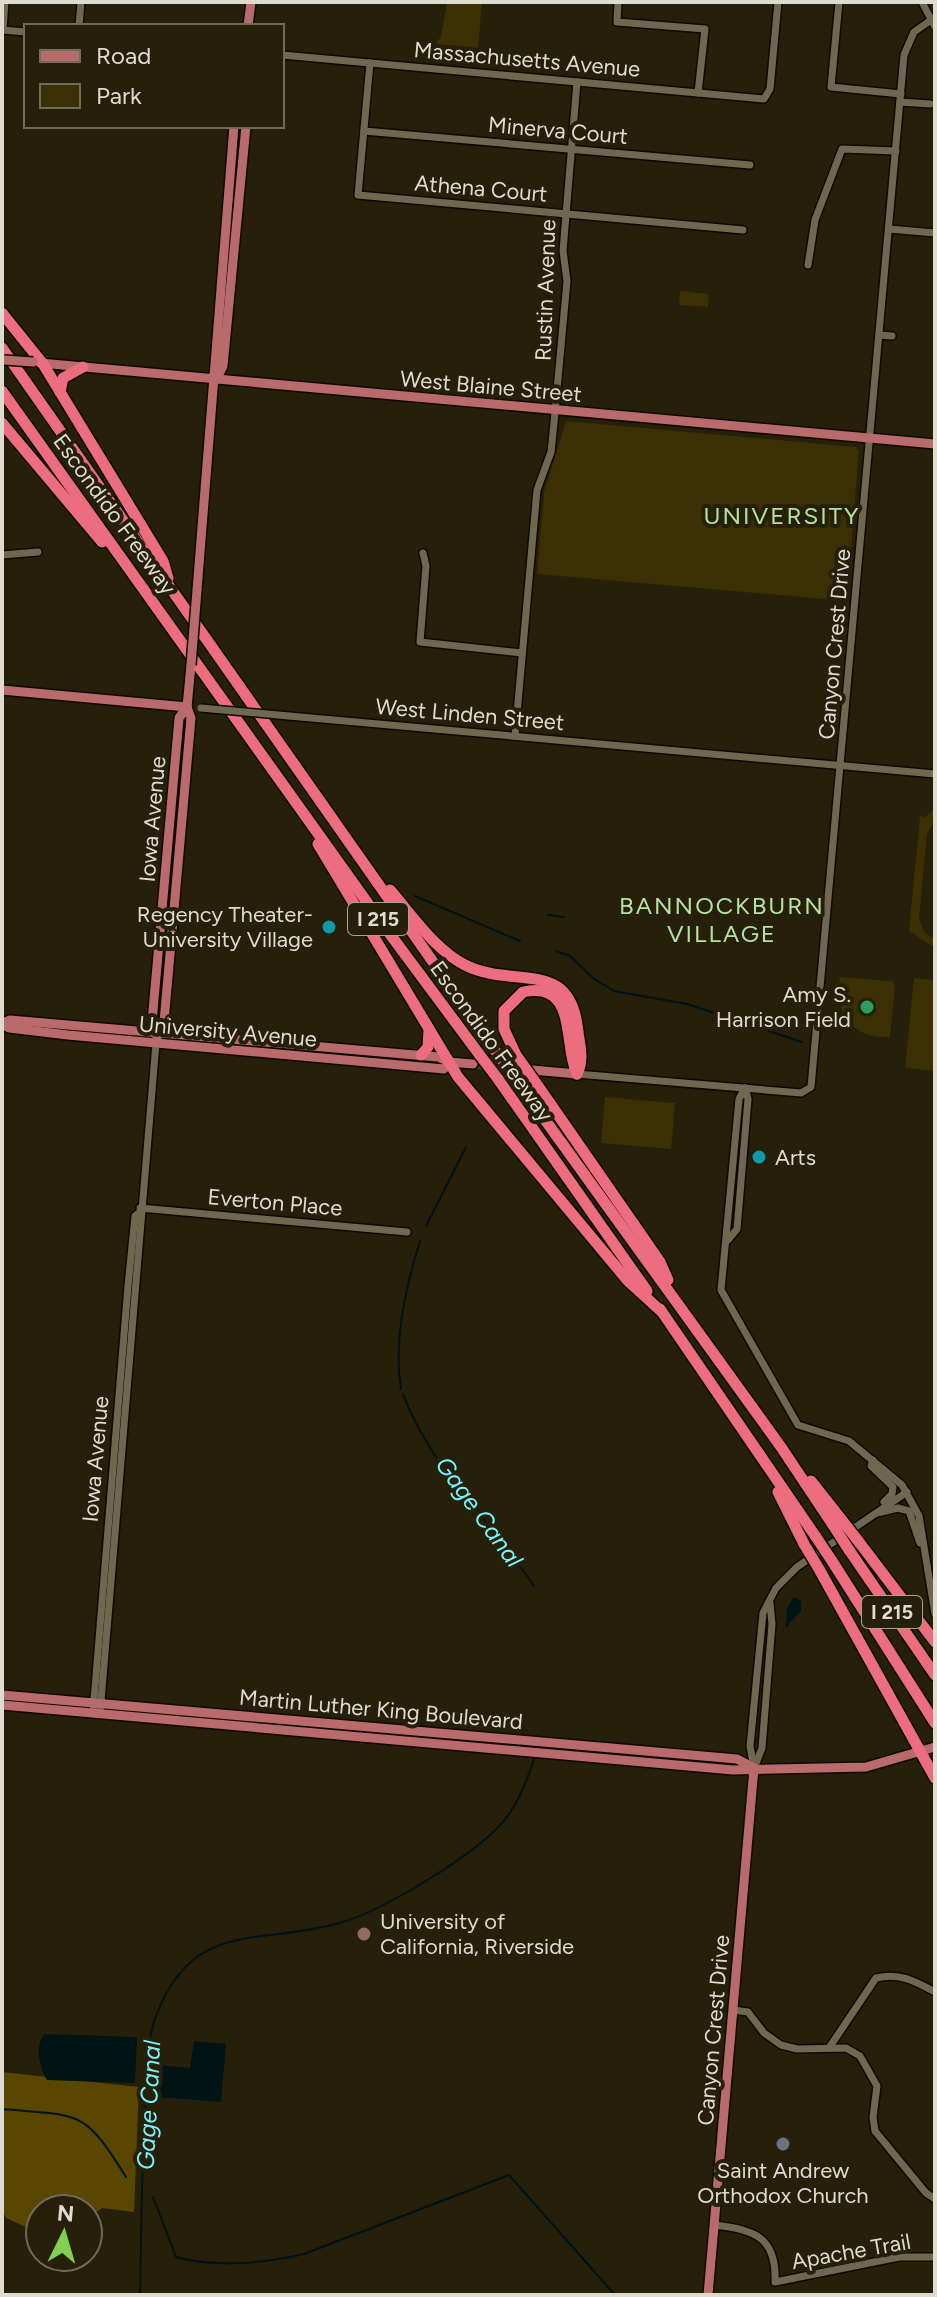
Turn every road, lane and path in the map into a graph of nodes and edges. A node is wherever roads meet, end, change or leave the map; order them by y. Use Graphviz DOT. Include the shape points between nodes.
graph roads {
  1 [pos="5,2"];
  2 [pos="81,2"];
  3 [pos="251,2"];
  4 [pos="618,2"];
  5 [pos="778,2"];
  6 [pos="839,2"];
  7 [pos="922,2"];
  8 [pos="933,23"];
  9 [pos="79,24"];
  10 [pos="248,24"];
  11 [pos="2,30"];
  12 [pos="24,32"];
  13 [pos="284,55"];
  14 [pos="370,63"];
  15 [pos="577,82"];
  16 [pos="698,93"];
  17 [pos="900,98"];
  18 [pos="930,104"];
  19 [pos="234,128"];
  20 [pos="246,128"];
  21 [pos="364,131"];
  22 [pos="571,149"];
  23 [pos="896,151"];
  24 [pos="750,165"];
  25 [pos="565,214"];
  26 [pos="889,229"];
  27 [pos="743,230"];
  28 [pos="935,233"];
  29 [pos="808,265"];
  30 [pos="883,295"];
  31 [pos="895,295"];
  32 [pos="2,313"];
  33 [pos="880,335"];
  34 [pos="892,336"];
  35 [pos="2,348"];
  36 [pos="2,360"];
  37 [pos="38,363"];
  38 [pos="83,367"];
  39 [pos="216,380"];
  40 [pos="2,391"];
  41 [pos="60,392"];
  42 [pos="555,410"];
  43 [pos="2,423"];
  44 [pos="870,439"];
  45 [pos="935,444"];
  46 [pos="38,552"];
  47 [pos="423,553"];
  48 [pos="2,555"];
  49 [pos="171,590"];
  50 [pos="152,600"];
  51 [pos="522,653"];
  52 [pos="2,690"];
  53 [pos="187,707"];
  54 [pos="515,736"];
  55 [pos="842,766"];
  56 [pos="935,774"];
  57 [pos="282,781"];
  58 [pos="357,854"];
  59 [pos="2,1024"];
  60 [pos="72,1025"];
  61 [pos="429,1030"];
  62 [pos="37,1032"];
  63 [pos="157,1037"];
  64 [pos="421,1055"];
  65 [pos="476,1059"];
  66 [pos="449,1062"];
  67 [pos="532,1070"];
  68 [pos="577,1074"];
  69 [pos="745,1088"];
  70 [pos="140,1210"];
  71 [pos="407,1232"];
  72 [pos="678,1302"];
  73 [pos="662,1312"];
  74 [pos="873,1460"];
  75 [pos="774,1480"];
  76 [pos="907,1492"];
  77 [pos="875,1513"];
  78 [pos="854,1546"];
  79 [pos="924,1555"];
  80 [pos="935,1614"];
  81 [pos="935,1642"];
  82 [pos="935,1675"];
  83 [pos="2,1695"];
  84 [pos="2,1705"];
  85 [pos="97,1707"];
  86 [pos="935,1723"];
  87 [pos="935,1747"];
  88 [pos="920,1753"];
  89 [pos="754,1768"];
  90 [pos="935,1778"];
  91 [pos="935,1992"];
  92 [pos="733,2010"];
  93 [pos="829,2048"];
  94 [pos="935,2199"];
  95 [pos="714,2225"];
  96 [pos="935,2257"];
  97 [pos="775,2282"];
  98 [pos="708,2295"];
  99 [pos="776,2295"];
  1 -- 11 [label="street"];
  2 -- 9 [label="street"];
  3 -- 10 [label="main road"];
  4 -- 16 [label="street" via="617,22 705,29"];
  5 -- 16 [label="street, Massachusetts Avenue" via="768,96"];
  6 -- 17 [label="street" via="831,87"];
  7 -- 8 [label="street"];
  8 -- 17 [label="street, Canyon Crest Drive" via="910,38"];
  11 -- 12 [label="street"];
  13 -- 14 [label="street, Massachusetts Avenue"];
  14 -- 15 [label="street, Massachusetts Avenue"];
  14 -- 21 [label="street"];
  15 -- 16 [label="street, Massachusetts Avenue"];
  15 -- 22 [label="street, Rustin Avenue"];
  17 -- 18 [label="street"];
  17 -- 23 [label="street, Canyon Crest Drive"];
  19 -- 39 [label="main road, Iowa Avenue"];
  20 -- 39 [label="main road, Iowa Avenue" via="223,366"];
  21 -- 22 [label="street, Minerva Court"];
  21 -- 25 [label="street, Athena Court" via="358,195"];
  22 -- 24 [label="street, Minerva Court"];
  22 -- 25 [label="street, Rustin Avenue"];
  23 -- 26 [label="street, Canyon Crest Drive"];
  23 -- 29 [label="street" via="842,149 815,220"];
  25 -- 27 [label="street, Athena Court"];
  25 -- 42 [label="street, Rustin Avenue" via="567,281"];
  26 -- 28 [label="street"];
  26 -- 30 [label="street, Canyon Crest Drive"];
  30 -- 31 [label="street"];
  30 -- 33 [label="street, Canyon Crest Drive"];
  32 -- 37 [label="highway"];
  33 -- 34 [label="street"];
  33 -- 44 [label="street, Canyon Crest Drive"];
  35 -- 49 [label="highway, Escondido Freeway / I 215"];
  36 -- 37 [label="main road, West Blaine Street, bridge"];
  37 -- 38 [label="main road, West Blaine Street"];
  37 -- 41 [label="highway"];
  38 -- 39 [label="main road, West Blaine Street"];
  38 -- 41 [label="highway" via="63,378"];
  39 -- 42 [label="main road, West Blaine Street"];
  39 -- 53 [label="main road, Iowa Avenue, bridge"];
  40 -- 50 [label="highway, Escondido Freeway / I 215"];
  41 -- 49 [label="highway" via="163,561"];
  42 -- 44 [label="main road, West Blaine Street"];
  42 -- 51 [label="street, Rustin Avenue" via="551,452 537,490"];
  43 -- 50 [label="highway"];
  44 -- 45 [label="main road, West Blaine Street"];
  44 -- 55 [label="street, Canyon Crest Drive"];
  46 -- 48 [label="street"];
  47 -- 51 [label="street" via="420,642"];
  49 -- 58 [label="highway, Escondido Freeway / I 215"];
  50 -- 57 [label="highway, Escondido Freeway / I 215"];
  51 -- 54 [label="street, Rustin Avenue"];
  52 -- 53 [label="main road, West Linden Street"];
  53 -- 54 [label="street, West Linden Street, bridge"];
  53 -- 63 [label="main road, Iowa Avenue" via="191,718 164,1022"];
  54 -- 55 [label="street, West Linden Street"];
  55 -- 56 [label="street, West Linden Street"];
  55 -- 69 [label="street, Canyon Crest Drive" via="808,1091"];
  57 -- 61 [label="highway"];
  57 -- 65 [label="highway, Escondido Freeway / I 215"];
  58 -- 68 [label="highway" via="457,960 496,976 550,981 566,991 576,1012 582,1064"];
  58 -- 72 [label="highway, Escondido Freeway / I 215, bridge"];
  59 -- 60 [label="main road, University Avenue" via="10,1020"];
  59 -- 62 [label="main road, University Avenue"];
  60 -- 62 [label="main road"];
  60 -- 63 [label="main road, University Avenue"];
  61 -- 64 [label="highway" via="428,1047"];
  61 -- 66 [label="highway"];
  62 -- 63 [label="main road, University Avenue"];
  63 -- 64 [label="main road, University Avenue"];
  63 -- 66 [label="main road, University Avenue" via="444,1069"];
  63 -- 70 [label="street, Iowa Avenue"];
  64 -- 66 [label="main road, University Avenue"];
  65 -- 66 [label="main road, University Avenue"];
  65 -- 73 [label="highway, Escondido Freeway / I 215, bridge" via="498,1079"];
  66 -- 73 [label="highway" via="628,1281"];
  67 -- 68 [label="main road"];
  68 -- 69 [label="street"];
  68 -- 72 [label="highway, bridge" via="559,1002 550,994 523,992 504,1011 504,1029 516,1055 660,1262"];
  69 -- 74 [label="street" via="739,1099 721,1290 792,1419 802,1428 838,1435"];
  70 -- 71 [label="street, Everton Place"];
  70 -- 85 [label="street, Iowa Avenue" via="139,1270"];
  72 -- 78 [label="highway, Escondido Freeway / I 215, bridge"];
  73 -- 75 [label="highway, Escondido Freeway / I 215"];
  74 -- 76 [label="street"];
  74 -- 77 [label="street" via="871,1466 893,1489"];
  75 -- 86 [label="highway, Escondido Freeway / I 215, bridge"];
  75 -- 88 [label="highway, bridge" via="783,1507"];
  76 -- 77 [label="street, Canyon Crest Drive"];
  76 -- 79 [label="street" via="919,1516"];
  77 -- 79 [label="street" via="909,1511"];
  77 -- 89 [label="street, Canyon Crest Drive" via="787,1575 763,1613 750,1746"];
  78 -- 81 [label="highway"];
  78 -- 82 [label="highway, Escondido Freeway / I 215"];
  79 -- 80 [label="street"];
  83 -- 85 [label="main road, Martin Luther King Boulevard"];
  84 -- 85 [label="main road, Martin Luther King Boulevard"];
  85 -- 89 [label="main road, Martin Luther King Boulevard" via="737,1759"];
  87 -- 88 [label="main road, Martin Luther King Boulevard"];
  88 -- 89 [label="main road, Martin Luther King Boulevard" via="852,1768"];
  88 -- 90 [label="highway"];
  89 -- 92 [label="main road, Canyon Crest Drive"];
  91 -- 93 [label="street" via="891,1974 876,1978"];
  92 -- 93 [label="street" via="748,2012 781,2045"];
  92 -- 95 [label="main road, Canyon Crest Drive"];
  93 -- 94 [label="street" via="852,2049 867,2063 877,2086 875,2131"];
  95 -- 97 [label="street, Apache Trail" via="752,2232 768,2246 776,2262"];
  95 -- 98 [label="main road, Canyon Crest Drive"];
  96 -- 97 [label="street, Apache Trail" via="899,2257"];
  97 -- 99 [label="street"];
}
